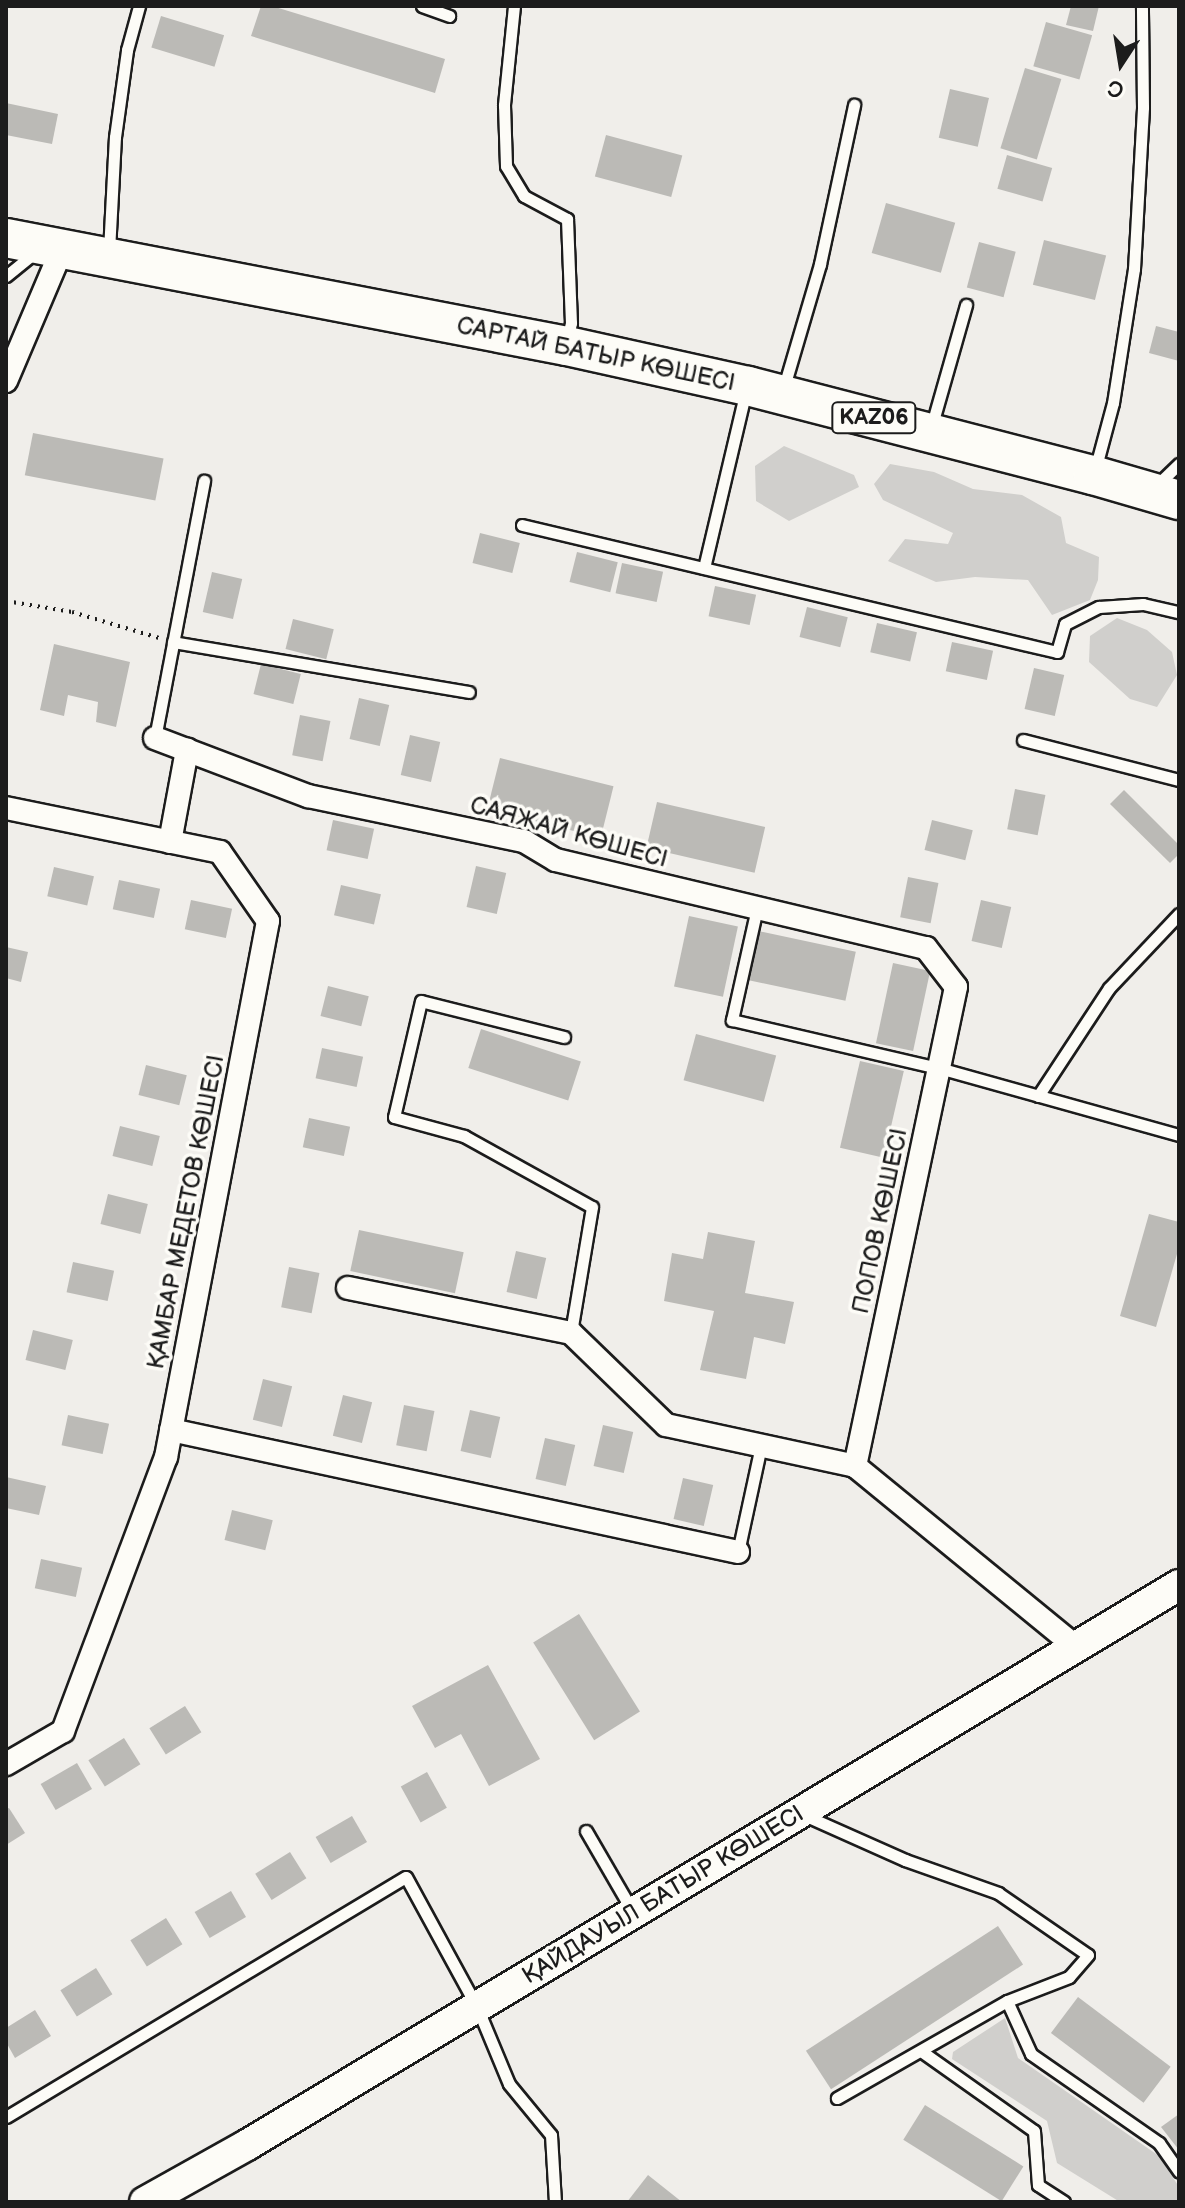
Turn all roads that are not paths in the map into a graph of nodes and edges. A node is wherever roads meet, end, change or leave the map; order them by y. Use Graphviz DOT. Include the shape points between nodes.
graph roads {
  1 [pos="139,6"];
  2 [pos="422,6"];
  3 [pos="514,6"];
  4 [pos="1142,6"];
  5 [pos="449,16"];
  6 [pos="854,105"];
  7 [pos="6,238"];
  8 [pos="53,248"];
  9 [pos="108,259"];
  10 [pos="6,276"];
  11 [pos="966,305"];
  12 [pos="567,346"];
  13 [pos="6,381"];
  14 [pos="765,390"];
  15 [pos="930,432"];
  16 [pos="1179,464"];
  17 [pos="1093,475"];
  18 [pos="204,481"];
  19 [pos="1165,496"];
  20 [pos="522,525"];
  21 [pos="704,568"];
  22 [pos="1179,612"];
  23 [pos="173,642"];
  24 [pos="469,692"];
  25 [pos="155,738"];
  26 [pos="1023,740"];
  27 [pos="187,750"];
  28 [pos="1179,780"];
  29 [pos="6,808"];
  30 [pos="170,842"];
  31 [pos="757,908"];
  32 [pos="1179,914"];
  33 [pos="956,987"];
  34 [pos="564,1037"];
  35 [pos="939,1068"];
  36 [pos="1038,1096"];
  37 [pos="1179,1135"];
  38 [pos="348,1288"];
  39 [pos="571,1333"];
  40 [pos="171,1430"];
  41 [pos="761,1446"];
  42 [pos="855,1466"];
  43 [pos="738,1552"];
  44 [pos="1179,1585"];
  45 [pos="1076,1647"];
  46 [pos="6,1764"];
  47 [pos="800,1813"];
  48 [pos="586,1831"];
  49 [pos="633,1913"];
  50 [pos="1007,2001"];
  51 [pos="477,2007"];
  52 [pos="921,2051"];
  53 [pos="837,2098"];
  54 [pos="6,2117"];
  55 [pos="1179,2172"];
  56 [pos="146,2202"];
  57 [pos="555,2202"];
  58 [pos="1064,2202"];
  1 -- 9 [label="lane" via="115,137"];
  2 -- 5 [label="lane"];
  3 -- 12 [label="lane" via="504,105 506,166 524,196 567,219"];
  4 -- 17 [label="lane" via="1143,107 1134,269 1113,403"];
  6 -- 14 [label="lane" via="820,264"];
  7 -- 8 [label="highway, САРТАЙ БАТЫР КӨШЕСІ / KАZ06"];
  8 -- 9 [label="highway, САРТАЙ БАТЫР КӨШЕСІ / KАZ06"];
  8 -- 10 [label="lane"];
  8 -- 13 [label="street"];
  9 -- 12 [label="highway, САРТАЙ БАТЫР КӨШЕСІ / KАZ06"];
  11 -- 15 [label="lane"];
  12 -- 14 [label="highway, САРТАЙ БАТЫР КӨШЕСІ / KАZ06"];
  14 -- 15 [label="highway, САРТАЙ БАТЫР КӨШЕСІ / KАZ06"];
  14 -- 21 [label="lane"];
  15 -- 17 [label="highway, САРТАЙ БАТЫР КӨШЕСІ / KАZ06"];
  16 -- 19 [label="lane"];
  17 -- 19 [label="highway, САРТАЙ БАТЫР КӨШЕСІ / KАZ06"];
  18 -- 23 [label="lane"];
  20 -- 21 [label="lane"];
  21 -- 22 [label="lane" via="1057,652 1065,624 1099,607 1143,604"];
  23 -- 24 [label="lane"];
  23 -- 25 [label="lane"];
  25 -- 27 [label="street, САЯЖАЙ КӨШЕСІ"];
  26 -- 28 [label="lane"];
  27 -- 30 [label="street"];
  27 -- 31 [label="street, САЯЖАЙ КӨШЕСІ" via="308,796 524,841 556,860"];
  29 -- 30 [label="street, ҚАМБАР МЕДЕТОВ КӨШЕСІ"];
  30 -- 40 [label="street, ҚАМБАР МЕДЕТОВ КӨШЕСІ" via="220,852 268,921"];
  31 -- 33 [label="street, САЯЖАЙ КӨШЕСІ" via="926,948"];
  31 -- 35 [label="lane" via="732,1020"];
  32 -- 36 [label="lane" via="1109,988"];
  33 -- 35 [label="street, ПОПОВ КӨШЕСІ"];
  34 -- 39 [label="lane" via="421,1001 394,1117 464,1136 592,1207"];
  35 -- 36 [label="lane"];
  35 -- 42 [label="street, ПОПОВ КӨШЕСІ"];
  36 -- 37 [label="lane"];
  38 -- 39 [label="street"];
  39 -- 41 [label="street" via="666,1425"];
  40 -- 43 [label="street"];
  40 -- 46 [label="street, ҚАМБАР МЕДЕТОВ КӨШЕСІ" via="166,1457 63,1731"];
  41 -- 42 [label="street"];
  41 -- 43 [label="lane"];
  42 -- 45 [label="street"];
  44 -- 45 [label="street, ҚАЙДАУЫЛ БАТЫР КӨШЕСІ"];
  45 -- 47 [label="street, ҚАЙДАУЫЛ БАТЫР КӨШЕСІ"];
  47 -- 49 [label="street, ҚАЙДАУЫЛ БАТЫР КӨШЕСІ"];
  47 -- 50 [label="lane" via="905,1860 998,1893 1088,1955 1069,1977"];
  48 -- 49 [label="lane"];
  49 -- 51 [label="street, ҚАЙДАУЫЛ БАТЫР КӨШЕСІ"];
  50 -- 52 [label="lane"];
  50 -- 55 [label="lane" via="1031,2054 1159,2143"];
  51 -- 54 [label="lane" via="406,1877"];
  51 -- 56 [label="street, ҚАЙДАУЫЛ БАТЫР КӨШЕСІ"];
  51 -- 57 [label="lane" via="509,2084 551,2135"];
  52 -- 53 [label="lane"];
  52 -- 58 [label="lane" via="1034,2131 1038,2185"];
}
